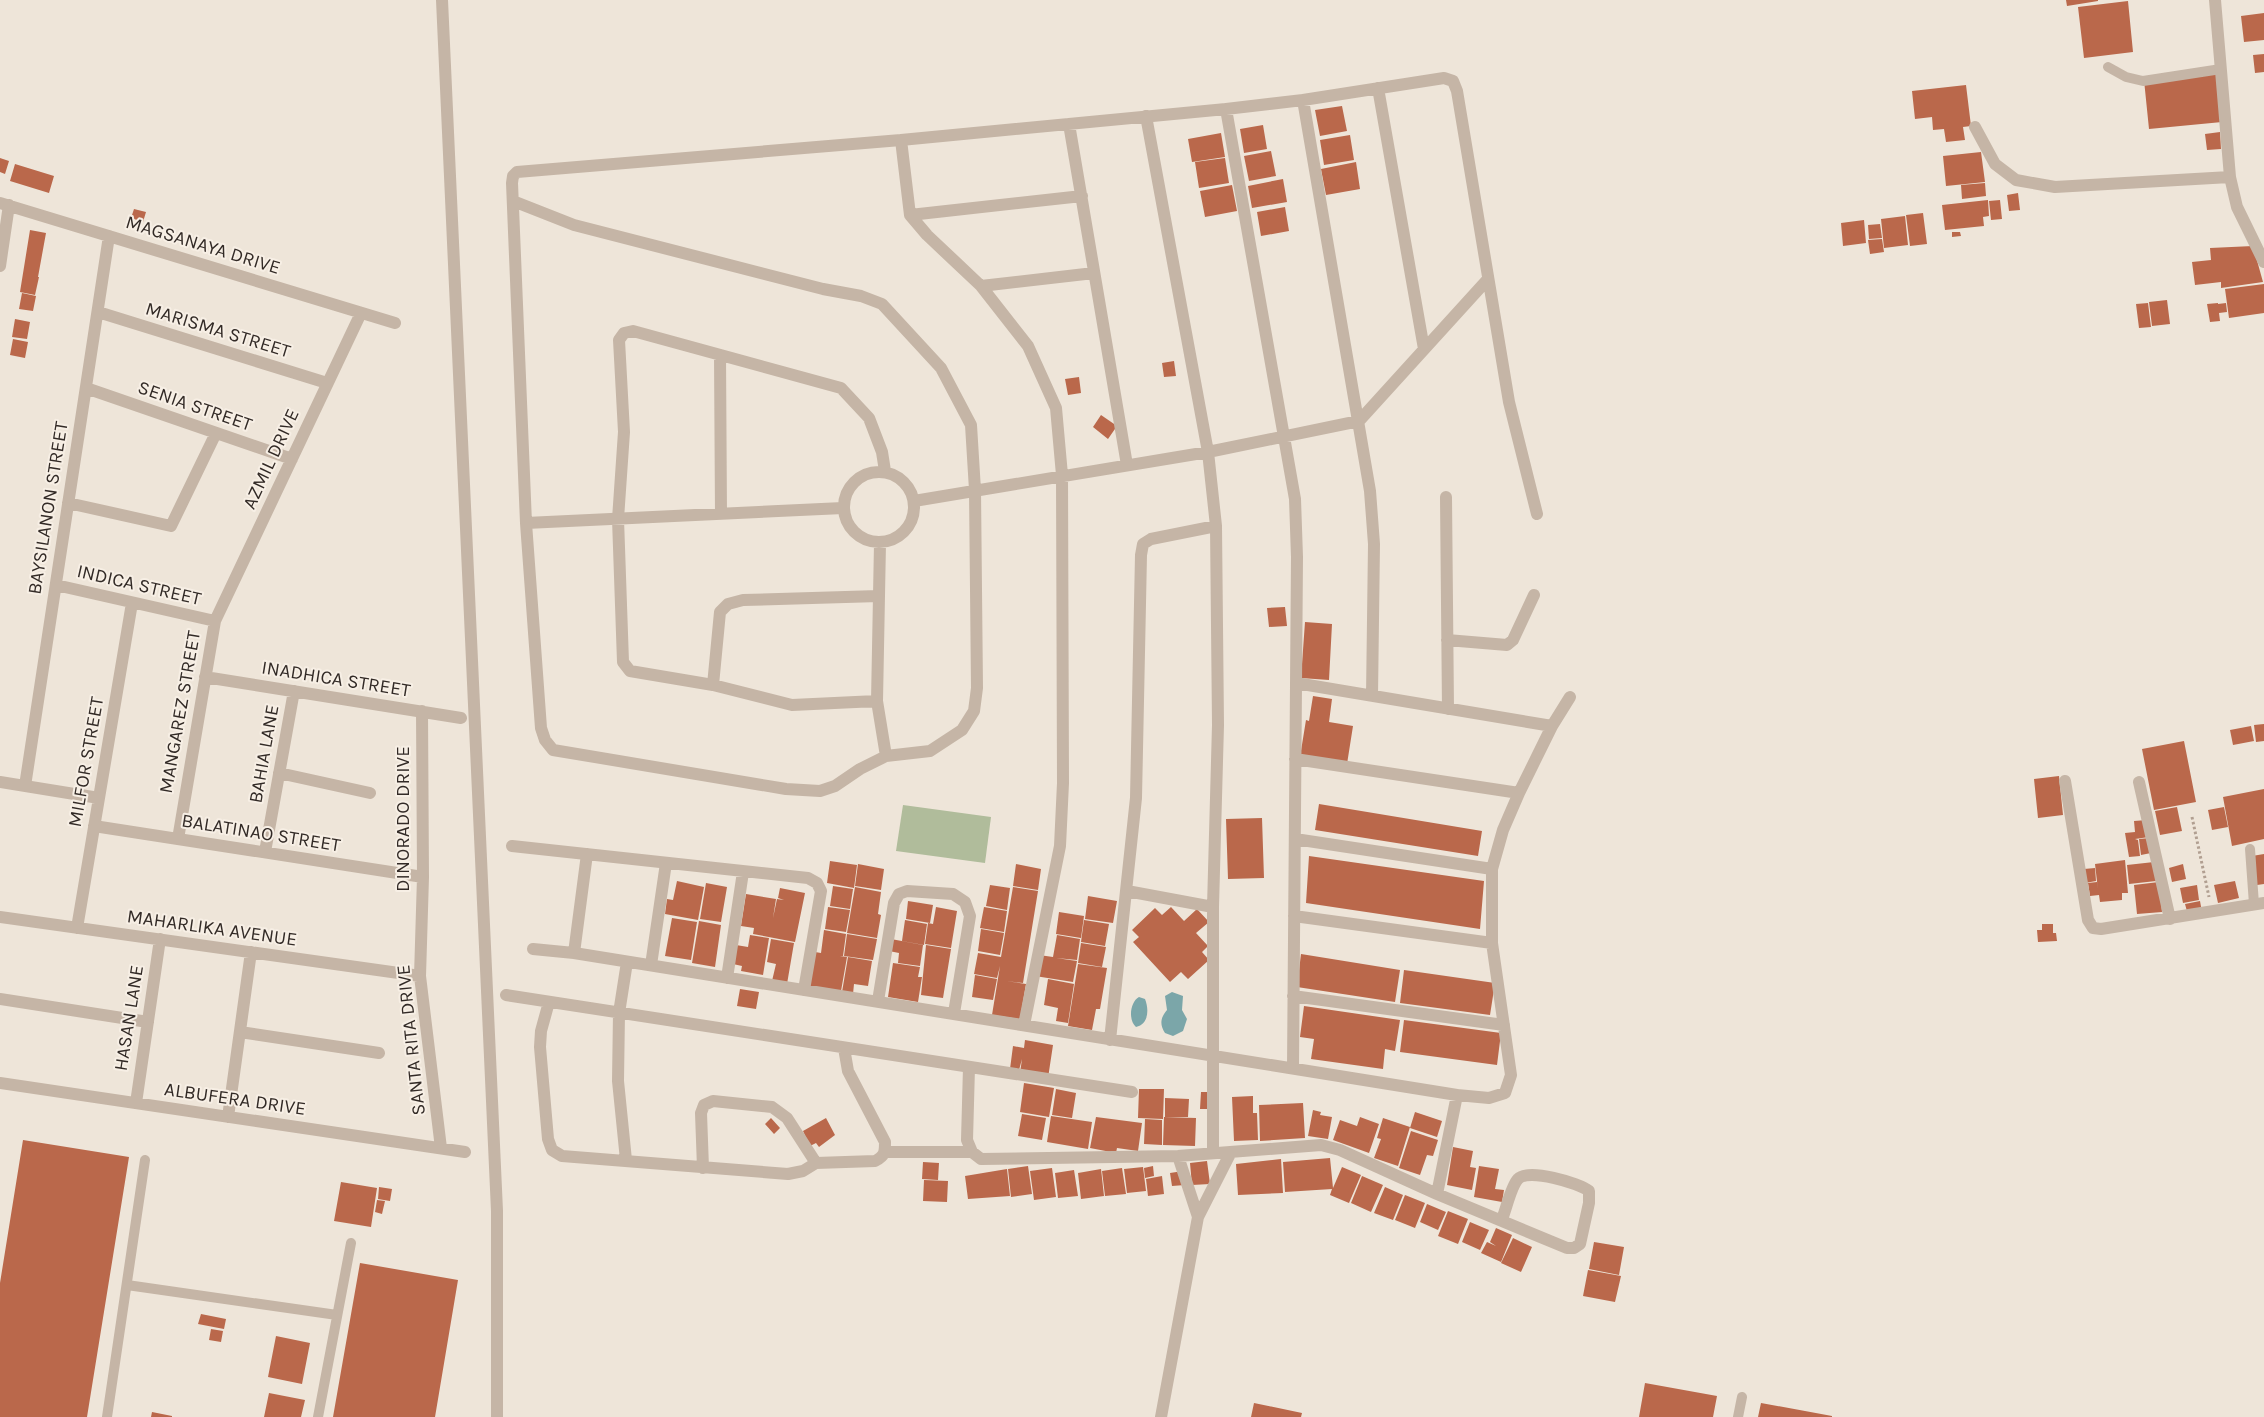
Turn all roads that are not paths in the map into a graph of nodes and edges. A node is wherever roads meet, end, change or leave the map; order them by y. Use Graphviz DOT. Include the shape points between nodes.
graph roads {
  1 [pos="442,0"];
  2 [pos="2215,0"];
  3 [pos="2108,68"];
  4 [pos="2221,69"];
  5 [pos="1378,88"];
  6 [pos="1303,100"];
  7 [pos="1226,109"];
  8 [pos="1146,116"];
  9 [pos="1069,124"];
  10 [pos="1975,127"];
  11 [pos="901,140"];
  12 [pos="2230,177"];
  13 [pos="1082,196"];
  14 [pos="513,201"];
  15 [pos="5,204"];
  16 [pos="910,215"];
  17 [pos="109,236"];
  18 [pos="2264,262"];
  19 [pos="0,266"];
  20 [pos="1094,273"];
  21 [pos="1488,279"];
  22 [pos="981,286"];
  23 [pos="98,312"];
  24 [pos="362,313"];
  25 [pos="395,323"];
  26 [pos="1424,349"];
  27 [pos="720,355"];
  28 [pos="327,383"];
  29 [pos="86,388"];
  30 [pos="1358,421"];
  31 [pos="216,433"];
  32 [pos="1284,437"];
  33 [pos="1208,452"];
  34 [pos="292,459"];
  35 [pos="1127,465"];
  36 [pos="885,471"];
  37 [pos="1062,475"];
  38 [pos="975,490"];
  39 [pos="1446,497"];
  40 [pos="914,501"];
  41 [pos="68,503"];
  42 [pos="843,508"];
  43 [pos="721,514"];
  44 [pos="1537,514"];
  45 [pos="618,519"];
  46 [pos="526,523"];
  47 [pos="1216,526"];
  48 [pos="880,543"];
  49 [pos="56,585"];
  50 [pos="1534,595"];
  51 [pos="879,596"];
  52 [pos="132,602"];
  53 [pos="215,621"];
  54 [pos="1447,640"];
  55 [pos="206,677"];
  56 [pos="1296,683"];
  57 [pos="713,685"];
  58 [pos="294,691"];
  59 [pos="1372,696"];
  60 [pos="1570,698"];
  61 [pos="877,701"];
  62 [pos="1448,709"];
  63 [pos="422,711"];
  64 [pos="460,718"];
  65 [pos="1552,726"];
  66 [pos="886,756"];
  67 [pos="1295,759"];
  68 [pos="279,773"];
  69 [pos="2065,781"];
  70 [pos="0,782"];
  71 [pos="2139,782"];
  72 [pos="25,786"];
  73 [pos="370,793"];
  74 [pos="1519,794"];
  75 [pos="99,798"];
  76 [pos="94,826"];
  77 [pos="1294,838"];
  78 [pos="178,839"];
  79 [pos="512,846"];
  80 [pos="2250,849"];
  81 [pos="265,852"];
  82 [pos="587,854"];
  83 [pos="666,864"];
  84 [pos="1492,869"];
  85 [pos="743,872"];
  86 [pos="423,877"];
  87 [pos="1127,891"];
  88 [pos="2259,904"];
  89 [pos="1212,907"];
  90 [pos="1294,916"];
  91 [pos="0,917"];
  92 [pos="2170,919"];
  93 [pos="421,927"];
  94 [pos="77,928"];
  95 [pos="160,939"];
  96 [pos="1492,943"];
  97 [pos="533,949"];
  98 [pos="251,952"];
  99 [pos="574,953"];
  100 [pos="627,962"];
  101 [pos="651,965"];
  102 [pos="420,976"];
  103 [pos="727,978"];
  104 [pos="804,990"];
  105 [pos="506,995"];
  106 [pos="1294,996"];
  107 [pos="0,999"];
  108 [pos="878,1001"];
  109 [pos="549,1002"];
  110 [pos="619,1013"];
  111 [pos="954,1013"];
  112 [pos="148,1022"];
  113 [pos="1024,1024"];
  114 [pos="1504,1025"];
  115 [pos="240,1032"];
  116 [pos="1110,1040"];
  117 [pos="844,1048"];
  118 [pos="379,1052"];
  119 [pos="1214,1055"];
  120 [pos="969,1067"];
  121 [pos="1293,1068"];
  122 [pos="0,1083"];
  123 [pos="1132,1092"];
  124 [pos="1457,1095"];
  125 [pos="136,1103"];
  126 [pos="228,1117"];
  127 [pos="441,1148"];
  128 [pos="465,1152"];
  129 [pos="885,1152"];
  130 [pos="972,1152"];
  131 [pos="1231,1152"];
  132 [pos="1213,1153"];
  133 [pos="1178,1156"];
  134 [pos="145,1160"];
  135 [pos="626,1160"];
  136 [pos="816,1163"];
  137 [pos="703,1168"];
  138 [pos="1437,1194"];
  139 [pos="1198,1217"];
  140 [pos="1502,1220"];
  141 [pos="351,1243"];
  142 [pos="127,1285"];
  143 [pos="337,1315"];
  144 [pos="1742,1397"];
  145 [pos="107,1417"];
  146 [pos="318,1417"];
  147 [pos="497,1417"];
  148 [pos="1161,1417"];
  149 [pos="1738,1417"];
  1 -- 147 [label="street" via="497,1210"];
  2 -- 4 [label="street"];
  3 -- 4 [label="lane" via="2144,81"];
  4 -- 12 [label="street"];
  5 -- 6 [label="street"];
  5 -- 21 [label="street" via="1444,78 1453,81"];
  5 -- 26 [label="street"];
  6 -- 7 [label="street"];
  6 -- 30 [label="street"];
  7 -- 8 [label="street"];
  7 -- 32 [label="street"];
  8 -- 9 [label="street"];
  8 -- 33 [label="street"];
  9 -- 11 [label="street"];
  9 -- 13 [label="street"];
  10 -- 12 [label="street" via="1994,164 2016,180 2055,187"];
  11 -- 14 [label="street" via="517,172 512,183"];
  11 -- 16 [label="street"];
  12 -- 18 [label="street" via="2237,207"];
  13 -- 16 [label="street"];
  13 -- 20 [label="street"];
  14 -- 38 [label="street" via="574,225 861,296 882,304 941,368 971,425"];
  14 -- 46 [label="street"];
  15 -- 17 [label="street, MAGSANAYA DRIVE"];
  15 -- 19 [label="street"];
  16 -- 22 [label="street"];
  17 -- 23 [label="street, BAYSILANON STREET"];
  17 -- 24 [label="street, MAGSANAYA DRIVE"];
  20 -- 22 [label="street"];
  20 -- 35 [label="street"];
  21 -- 26 [label="street"];
  21 -- 44 [label="street" via="1509,402"];
  22 -- 37 [label="street" via="1028,346 1056,408"];
  23 -- 28 [label="street, MARISMA STREET"];
  23 -- 29 [label="street, BAYSILANON STREET"];
  24 -- 25 [label="street, MAGSANAYA DRIVE"];
  24 -- 28 [label="street, AZMIL DRIVE"];
  26 -- 30 [label="street"];
  27 -- 36 [label="street" via="841,388 869,418 882,452"];
  27 -- 43 [label="street"];
  27 -- 45 [label="street" via="633,330 624,333 619,340 624,432"];
  28 -- 34 [label="street, AZMIL DRIVE"];
  29 -- 31 [label="street, SENIA STREET"];
  29 -- 41 [label="street, BAYSILANON STREET"];
  30 -- 32 [label="street"];
  30 -- 59 [label="street" via="1370,491 1374,544"];
  31 -- 34 [label="street, SENIA STREET"];
  31 -- 41 [label="street" via="171,526"];
  32 -- 33 [label="street"];
  32 -- 56 [label="street" via="1295,508"];
  33 -- 35 [label="street"];
  33 -- 47 [label="street"];
  34 -- 53 [label="street, AZMIL DRIVE"];
  35 -- 37 [label="street"];
  36 -- 40 [label="street" via="904,482"];
  36 -- 42 [label="street" via="869,472 856,480 846,492"];
  37 -- 38 [label="street"];
  37 -- 113 [label="street" via="1063,783 1060,846"];
  38 -- 40 [label="street"];
  38 -- 66 [label="street" via="977,688 974,711 962,730 930,751"];
  39 -- 54 [label="street"];
  40 -- 48 [label="street" via="912,521 899,536"];
  41 -- 49 [label="street, BAYSILANON STREET"];
  42 -- 43 [label="street"];
  42 -- 48 [label="street" via="849,526 862,538"];
  43 -- 45 [label="street"];
  45 -- 46 [label="street"];
  45 -- 57 [label="street" via="623,662 630,671"];
  46 -- 66 [label="street" via="541,728 553,750 786,789 820,791 835,786"];
  47 -- 87 [label="street" via="1151,539 1143,544 1136,798"];
  47 -- 89 [label="street" via="1218,724"];
  48 -- 51 [label="street"];
  49 -- 52 [label="street, INDICA STREET"];
  49 -- 72 [label="street, BAYSILANON STREET"];
  50 -- 54 [label="street" via="1507,645"];
  51 -- 57 [label="street" via="743,600 728,604 720,612"];
  51 -- 61 [label="street"];
  52 -- 53 [label="street, INDICA STREET"];
  52 -- 75 [label="street, MILFOR STREET"];
  53 -- 55 [label="street, MANGAREZ STREET"];
  54 -- 62 [label="street"];
  55 -- 58 [label="street, INADHICA STREET"];
  55 -- 78 [label="street, MANGAREZ STREET"];
  56 -- 59 [label="street"];
  56 -- 67 [label="street"];
  57 -- 61 [label="street" via="792,705"];
  58 -- 63 [label="street, INADHICA STREET"];
  58 -- 68 [label="street, BAHIA LANE"];
  59 -- 62 [label="street"];
  60 -- 65 [label="street"];
  61 -- 66 [label="street"];
  62 -- 65 [label="street"];
  63 -- 64 [label="street, INADHICA STREET"];
  63 -- 86 [label="street, DINORADO DRIVE"];
  65 -- 74 [label="street"];
  67 -- 74 [label="street"];
  67 -- 77 [label="street"];
  68 -- 73 [label="street"];
  68 -- 81 [label="street, BAHIA LANE"];
  69 -- 92 [label="street" via="2092,928"];
  70 -- 72 [label="street"];
  71 -- 92 [label="street"];
  72 -- 75 [label="street"];
  74 -- 84 [label="street" via="1503,830"];
  75 -- 76 [label="street, MILFOR STREET"];
  76 -- 78 [label="street, BALATINAO STREET"];
  76 -- 94 [label="street, MILFOR STREET"];
  77 -- 84 [label="street"];
  77 -- 90 [label="street"];
  78 -- 81 [label="street, BALATINAO STREET"];
  79 -- 82 [label="street"];
  80 -- 88 [label="lane"];
  81 -- 86 [label="street, BALATINAO STREET"];
  82 -- 83 [label="street"];
  82 -- 99 [label="street"];
  83 -- 85 [label="street"];
  83 -- 101 [label="street"];
  84 -- 96 [label="street"];
  85 -- 103 [label="street"];
  85 -- 104 [label="street" via="808,878 817,883 821,891"];
  86 -- 93 [label="street, DINORADO DRIVE"];
  87 -- 89 [label="street"];
  87 -- 116 [label="street"];
  88 -- 92 [label="street"];
  89 -- 119 [label="street"];
  90 -- 96 [label="street"];
  90 -- 106 [label="street"];
  91 -- 94 [label="street, MAHARLIKA AVENUE"];
  93 -- 102 [label="street, SANTA RITA DRIVE"];
  94 -- 95 [label="street, MAHARLIKA AVENUE"];
  95 -- 98 [label="street, MAHARLIKA AVENUE"];
  95 -- 112 [label="street, HASAN LANE"];
  96 -- 114 [label="street"];
  97 -- 99 [label="street"];
  98 -- 102 [label="street, MAHARLIKA AVENUE"];
  98 -- 115 [label="street"];
  99 -- 100 [label="street"];
  100 -- 101 [label="street"];
  100 -- 110 [label="street"];
  101 -- 103 [label="street"];
  102 -- 127 [label="street, SANTA RITA DRIVE"];
  103 -- 104 [label="street"];
  104 -- 108 [label="street"];
  105 -- 109 [label="street"];
  106 -- 114 [label="street"];
  106 -- 121 [label="street"];
  107 -- 112 [label="street"];
  108 -- 111 [label="street"];
  108 -- 111 [label="street" via="894,903 899,894 907,891 953,894 965,902 970,916"];
  109 -- 110 [label="street"];
  109 -- 135 [label="street" via="540,1046 548,1139 552,1150 562,1156"];
  110 -- 117 [label="street"];
  110 -- 135 [label="street" via="618,1081"];
  111 -- 113 [label="street"];
  112 -- 125 [label="street, HASAN LANE"];
  113 -- 116 [label="street"];
  114 -- 124 [label="street" via="1511,1075 1505,1093 1490,1098"];
  115 -- 118 [label="street"];
  115 -- 126 [label="street"];
  116 -- 119 [label="street"];
  117 -- 120 [label="street"];
  117 -- 129 [label="street" via="848,1071 885,1142"];
  119 -- 121 [label="street"];
  119 -- 132 [label="street"];
  120 -- 123 [label="street"];
  120 -- 130 [label="street" via="967,1140"];
  121 -- 124 [label="street"];
  122 -- 125 [label="street, ALBUFERA DRIVE"];
  124 -- 138 [label="street"];
  125 -- 126 [label="street, ALBUFERA DRIVE"];
  126 -- 127 [label="street, ALBUFERA DRIVE"];
  127 -- 128 [label="street, ALBUFERA DRIVE"];
  129 -- 130 [label="street"];
  129 -- 136 [label="street" via="875,1161"];
  130 -- 133 [label="street" via="981,1159"];
  131 -- 132 [label="street"];
  131 -- 138 [label="street" via="1321,1145 1340,1150"];
  131 -- 139 [label="street"];
  132 -- 133 [label="street"];
  133 -- 139 [label="street"];
  134 -- 142 [label="lane"];
  135 -- 137 [label="street"];
  136 -- 137 [label="street" via="803,1171 788,1174"];
  136 -- 137 [label="street" via="787,1118 772,1107 713,1101 704,1105 701,1113"];
  138 -- 140 [label="street"];
  139 -- 148 [label="street"];
  140 -- 140 [label="street" via="1567,1248 1574,1248 1580,1244 1589,1202 1588,1191 1582,1186 1533,1174 1524,1175 1517,1180"];
  141 -- 143 [label="lane"];
  142 -- 143 [label="lane"];
  142 -- 145 [label="lane"];
  143 -- 146 [label="lane"];
  144 -- 149 [label="lane"];
}
